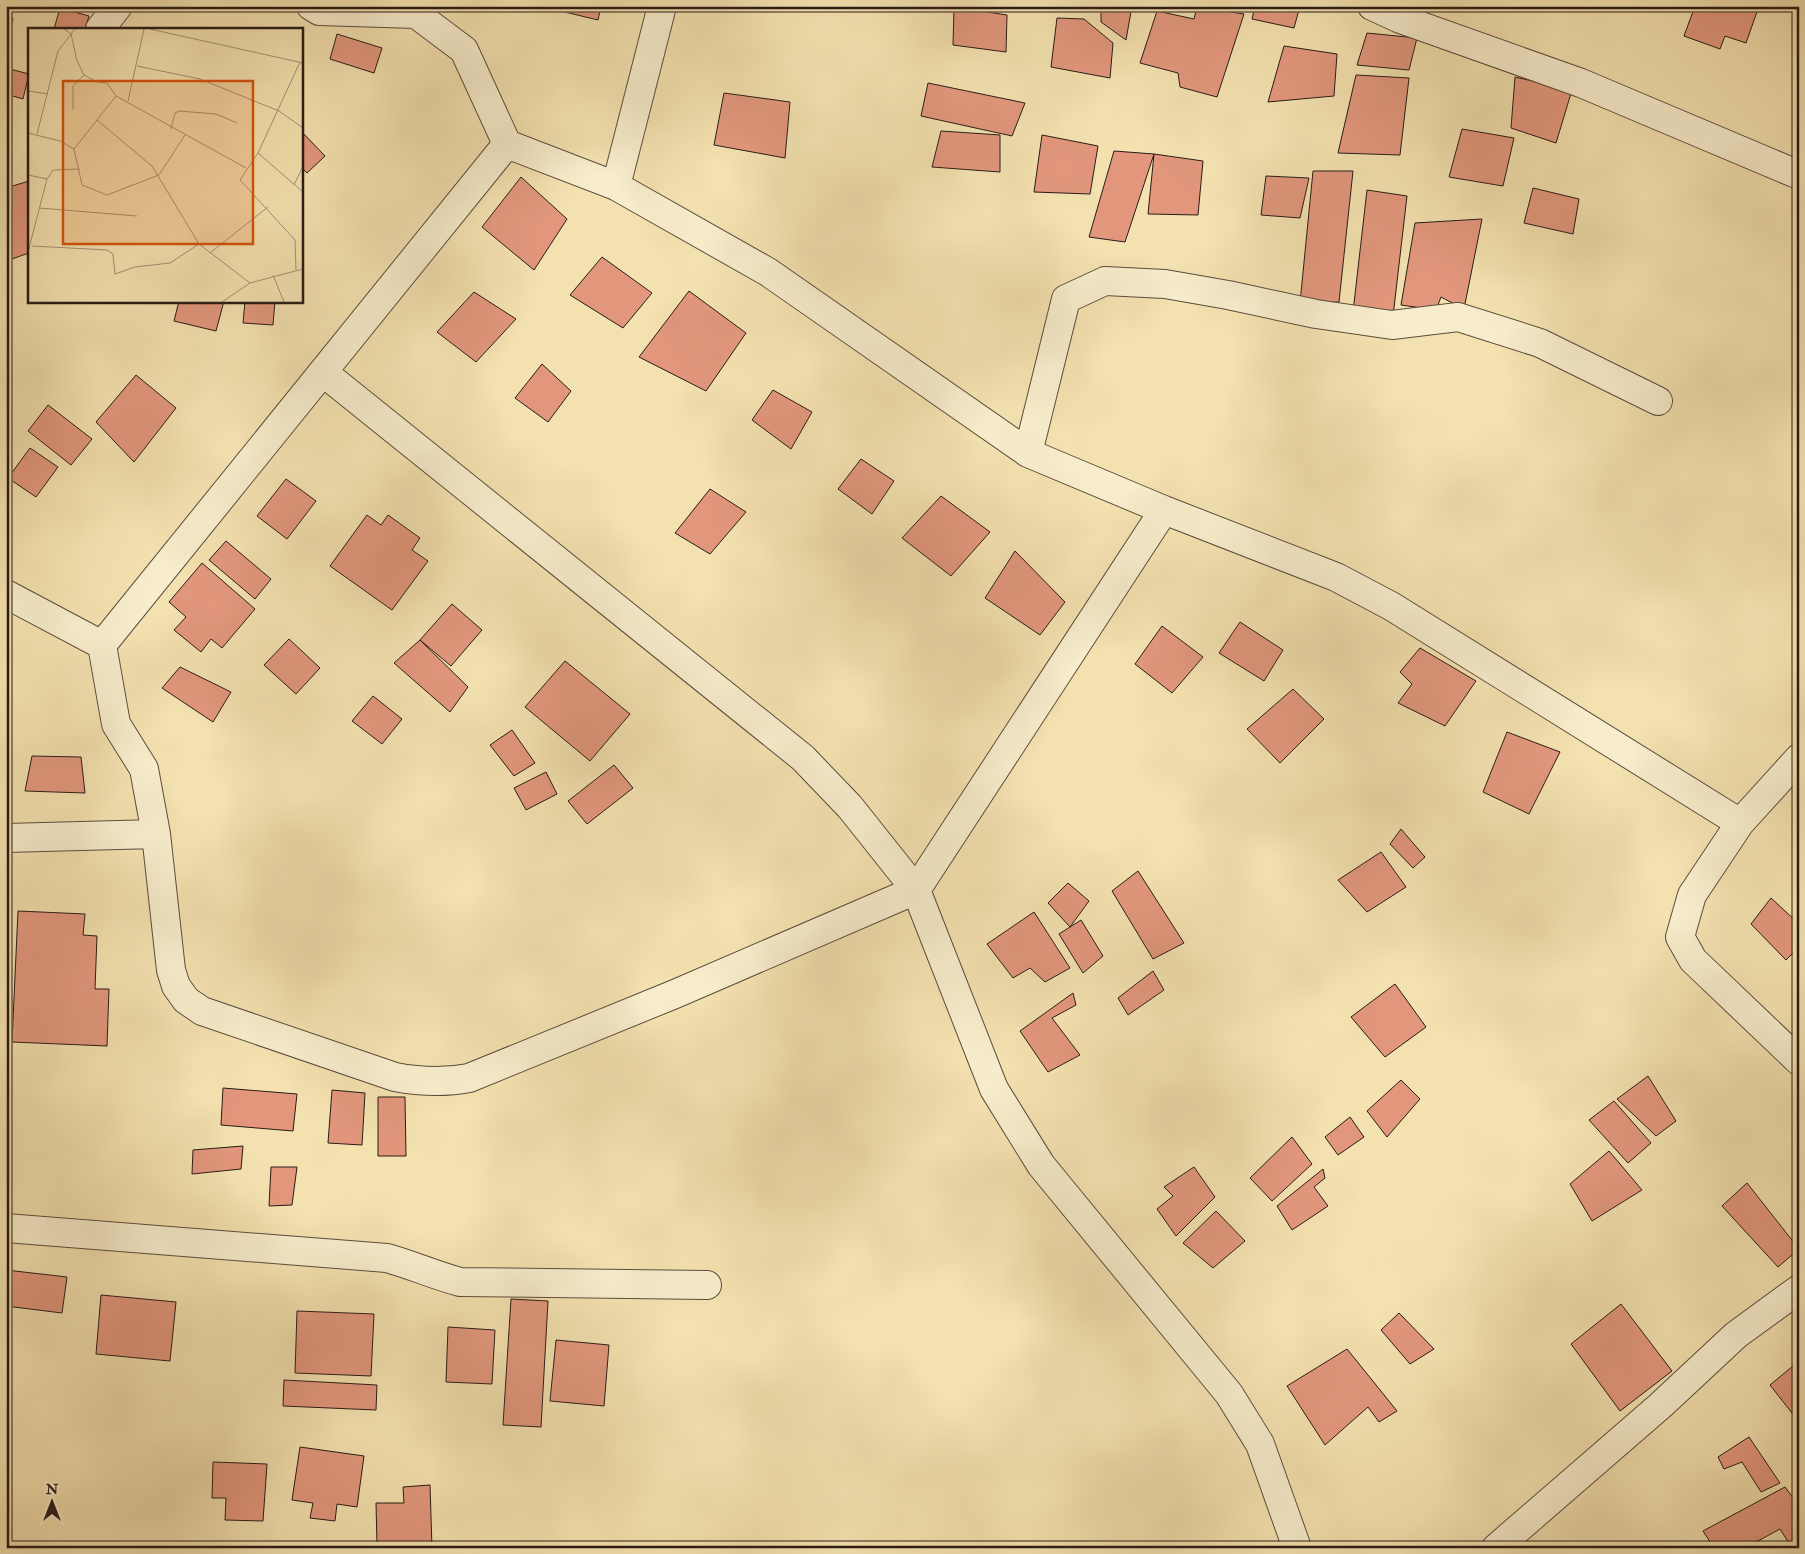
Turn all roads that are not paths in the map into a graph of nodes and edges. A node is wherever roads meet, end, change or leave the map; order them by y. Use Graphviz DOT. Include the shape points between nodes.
graph roads {
  1 [pos="118,6"];
  2 [pos="311,6"];
  3 [pos="662,6"];
  4 [pos="1372,6"];
  5 [pos="101,28"];
  6 [pos="507,144"];
  7 [pos="1799,175"];
  8 [pos="616,186"];
  9 [pos="324,373"];
  10 [pos="1658,401"];
  11 [pos="1028,453"];
  12 [pos="1164,510"];
  13 [pos="6,594"];
  14 [pos="102,645"];
  15 [pos="1799,758"];
  16 [pos="1740,823"];
  17 [pos="156,834"];
  18 [pos="6,838"];
  19 [pos="916,890"];
  20 [pos="1799,1061"];
  21 [pos="6,1228"];
  22 [pos="707,1285"];
  23 [pos="1799,1289"];
  24 [pos="1297,1548"];
  25 [pos="1496,1548"];
  1 -- 5 [label="street"];
  2 -- 6 [label="street" via="319,11 416,14 464,50"];
  3 -- 8 [label="street"];
  4 -- 7 [label="street" via="1581,82"];
  6 -- 8 [label="street"];
  6 -- 9 [label="street"];
  8 -- 11 [label="street" via="768,272"];
  9 -- 14 [label="street"];
  9 -- 19 [label="street" via="804,758 850,807"];
  10 -- 11 [label="street" via="1540,343 1458,317 1392,325 1316,314 1174,286 1106,281 1066,299"];
  11 -- 12 [label="street"];
  12 -- 16 [label="street" via="1336,577 1391,606"];
  12 -- 19 [label="street"];
  13 -- 14 [label="street"];
  14 -- 17 [label="street" via="116,724 144,769"];
  15 -- 16 [label="street"];
  16 -- 20 [label="street" via="1692,895 1680,937 1693,960"];
  17 -- 18 [label="street"];
  17 -- 19 [label="street" via="171,970 176,986 186,1000 202,1011 230,1022 419,1082 469,1078"];
  19 -- 24 [label="street" via="994,1089 1041,1165 1229,1394 1260,1444"];
  21 -- 22 [label="street" via="387,1258 460,1282"];
  23 -- 25 [label="street" via="1736,1335 1661,1405"];
}
